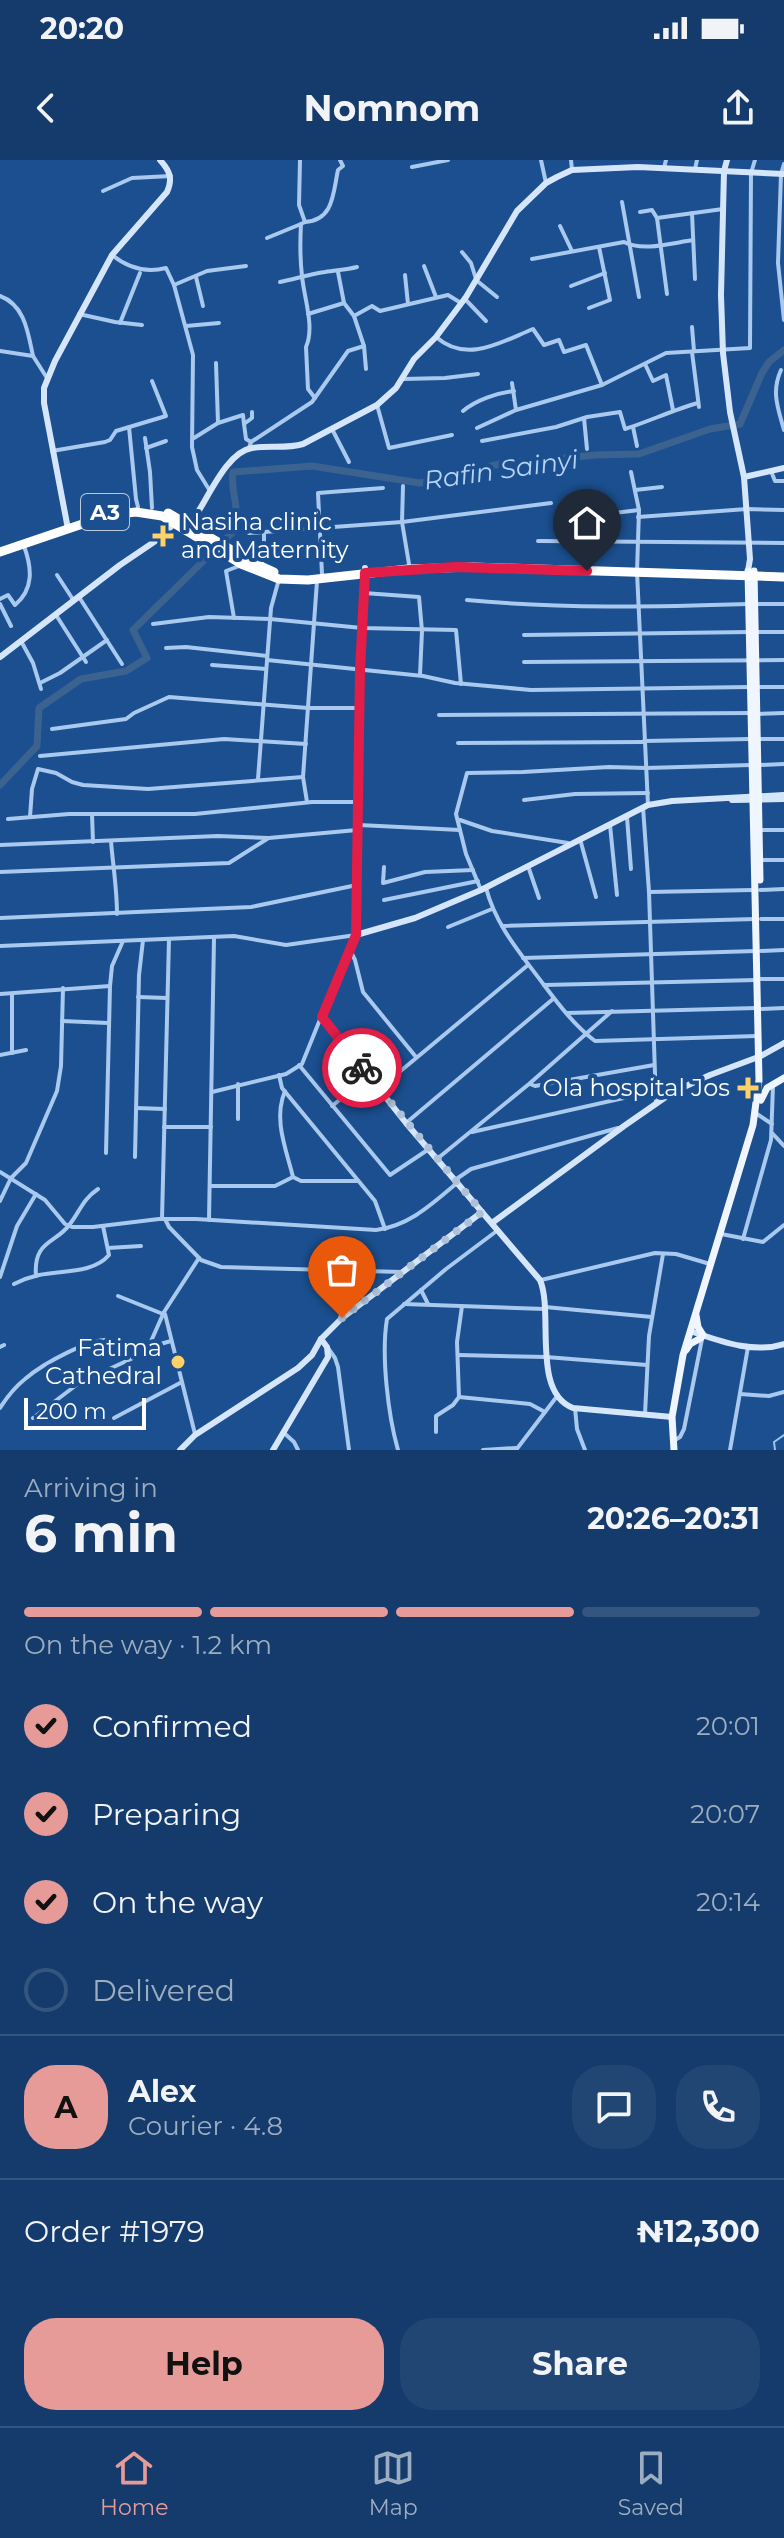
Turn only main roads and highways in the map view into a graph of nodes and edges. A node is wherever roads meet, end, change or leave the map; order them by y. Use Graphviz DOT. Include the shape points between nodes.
graph roads {
  1 [pos="67,527"];
  2 [pos="207,539"];
  3 [pos="0,549"];
  4 [pos="240,561"];
  5 [pos="365,570"];
  6 [pos="637,570"];
  7 [pos="751,572"];
  8 [pos="784,574"];
  9 [pos="320,577"];
  10 [pos="757,798"];
  11 [pos="758,890"];
  12 [pos="759,1009"];
  13 [pos="760,1053"];
  14 [pos="764,1078"];
  15 [pos="784,1078"];
  16 [pos="773,1083"];
  17 [pos="761,1100"];
  18 [pos="753,1125"];
  19 [pos="695,1313"];
  20 [pos="683,1355"];
  21 [pos="673,1446"];
  1 -- 2 [label="highway, A3" via="109,515 157,514"];
  1 -- 2 [label="highway, A3" via="109,511 152,508 190,524"];
  1 -- 3 [label="highway, A3"];
  1 -- 3 [label="highway, A3"];
  2 -- 4 [label="highway, A3"];
  4 -- 9 [label="highway, A3" via="282,574"];
  4 -- 9 [label="highway, A3" via="279,579"];
  5 -- 6 [label="highway, A3"];
  5 -- 6 [label="highway, A3" via="473,563"];
  5 -- 9 [label="highway, A3"];
  6 -- 7 [label="highway, A3"];
  7 -- 8 [label="highway, A3"];
  7 -- 10 [label="main road"];
  10 -- 11 [label="main road"];
  10 -- 11 [label="main road"];
  11 -- 12 [label="main road"];
  12 -- 13 [label="main road"];
  12 -- 13 [label="main road"];
  13 -- 14 [label="main road"];
  13 -- 18 [label="main road"];
  14 -- 16 [label="main road"];
  14 -- 17 [label="main road"];
  15 -- 16 [label="main road"];
  16 -- 17 [label="main road"];
  17 -- 18 [label="main road"];
  18 -- 19 [label="main road"];
  19 -- 20 [label="main road"];
  19 -- 20 [label="main road" via="702,1337"];
  20 -- 21 [label="main road" via="672,1417"];
}
